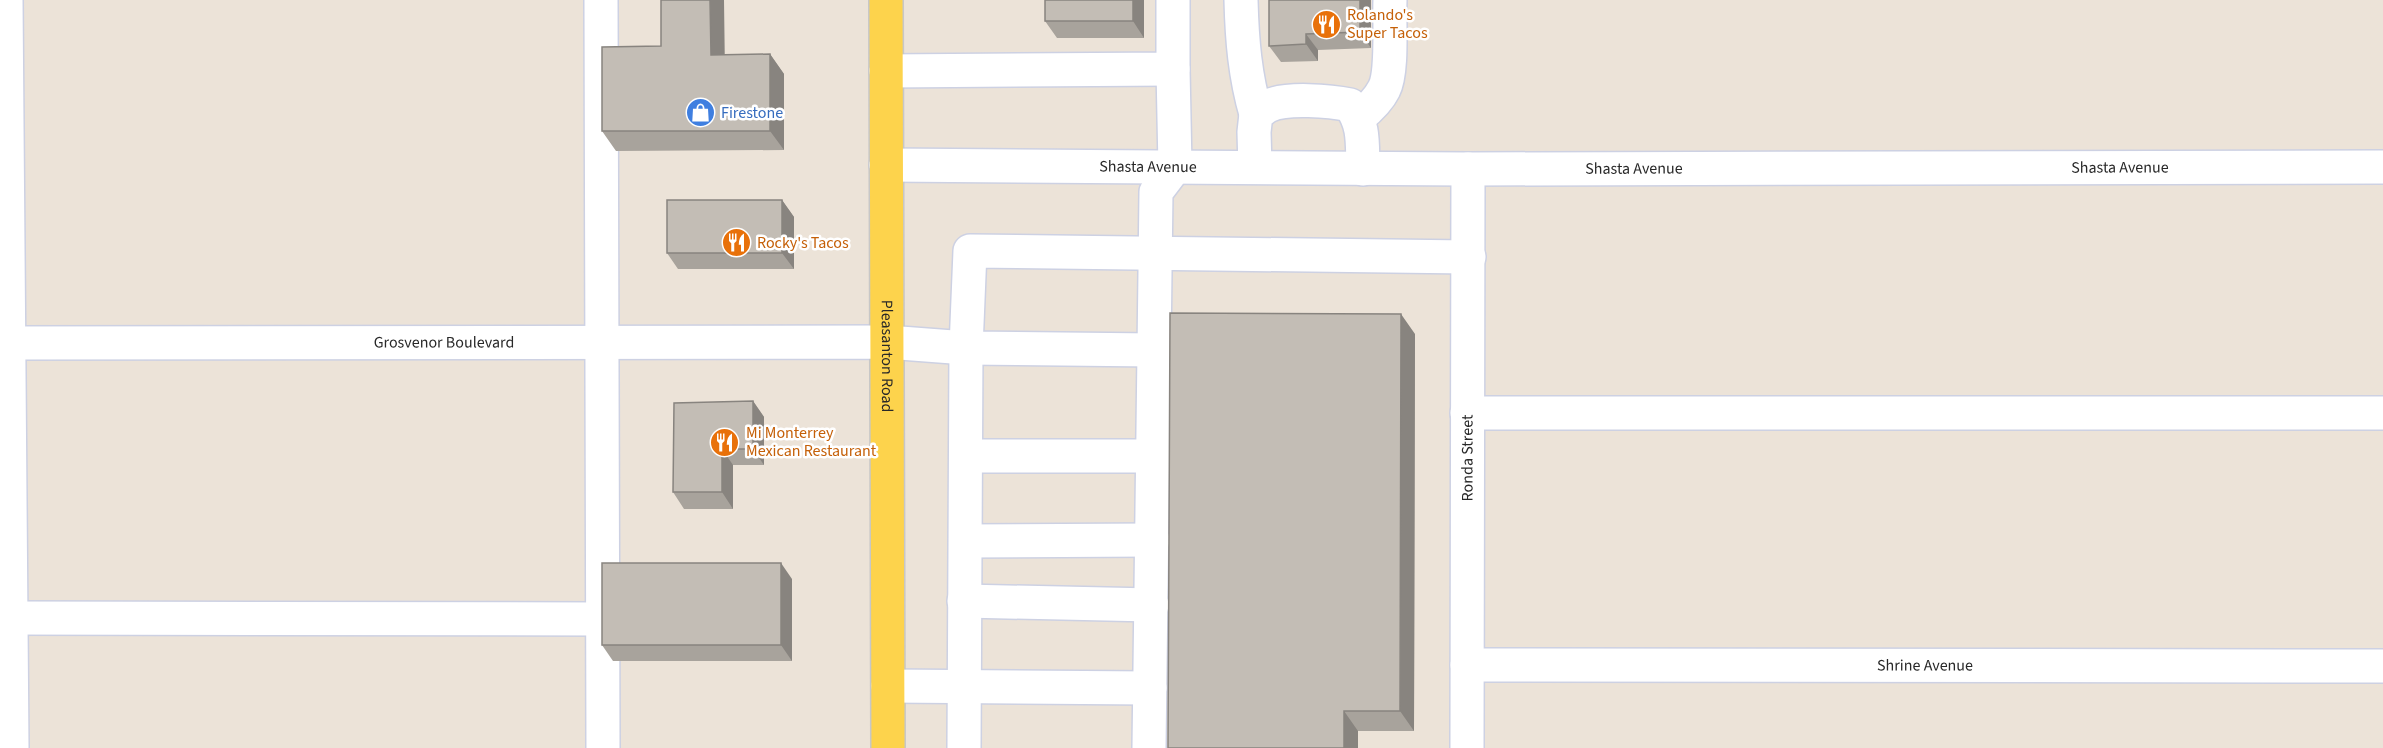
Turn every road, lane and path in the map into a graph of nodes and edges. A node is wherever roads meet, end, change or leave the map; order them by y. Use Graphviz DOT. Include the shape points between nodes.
graph roads {
  1 [pos="6,0"];
  2 [pos="601,0"];
  3 [pos="886,0"];
  4 [pos="1173,0"];
  5 [pos="1241,0"];
  6 [pos="1390,0"];
  7 [pos="1173,69"];
  8 [pos="886,71"];
  9 [pos="1256,114"];
  10 [pos="1359,117"];
  11 [pos="886,165"];
  12 [pos="1175,167"];
  13 [pos="1255,167"];
  14 [pos="2383,167"];
  15 [pos="1363,169"];
  16 [pos="1468,169"];
  17 [pos="1157,254"];
  18 [pos="1470,257"];
  19 [pos="602,342"];
  20 [pos="887,342"];
  21 [pos="4,343"];
  22 [pos="966,348"];
  23 [pos="1155,350"];
  24 [pos="1467,413"];
  25 [pos="2383,413"];
  26 [pos="967,456"];
  27 [pos="1153,456"];
  28 [pos="1153,540"];
  29 [pos="966,541"];
  30 [pos="964,601"];
  31 [pos="1152,605"];
  32 [pos="11,618"];
  33 [pos="603,620"];
  34 [pos="1467,665"];
  35 [pos="2383,666"];
  36 [pos="888,686"];
  37 [pos="964,688"];
  38 [pos="1150,688"];
  39 [pos="12,748"];
  40 [pos="603,748"];
  41 [pos="888,748"];
  42 [pos="963,748"];
  43 [pos="1149,748"];
  44 [pos="1467,748"];
  1 -- 21 [label="street"];
  2 -- 19 [label="street"];
  3 -- 8 [label="main road, Pleasanton Road"];
  4 -- 7 [label="street"];
  5 -- 9 [label="street" via="1242,49"];
  6 -- 10 [label="street" via="1385,87 1376,103"];
  7 -- 8 [label="street"];
  7 -- 12 [label="street"];
  8 -- 11 [label="main road, Pleasanton Road"];
  9 -- 10 [label="street" via="1269,105 1329,101 1350,105"];
  9 -- 13 [label="street"];
  10 -- 15 [label="street"];
  11 -- 12 [label="street, Shasta Avenue"];
  11 -- 20 [label="main road, Pleasanton Road"];
  12 -- 13 [label="street, Shasta Avenue"];
  12 -- 17 [label="street" via="1156,192"];
  13 -- 15 [label="street, Shasta Avenue"];
  14 -- 16 [label="street, Shasta Avenue"];
  15 -- 16 [label="street, Shasta Avenue"];
  16 -- 18 [label="street, Ronda Street"];
  17 -- 18 [label="street"];
  17 -- 22 [label="street" via="970,251"];
  17 -- 23 [label="street"];
  18 -- 24 [label="street, Ronda Street"];
  19 -- 20 [label="street, Grosvenor Boulevard"];
  19 -- 21 [label="street, Grosvenor Boulevard"];
  19 -- 33 [label="street"];
  20 -- 22 [label="street, Grosvenor Boulevard"];
  20 -- 36 [label="main road, Pleasanton Road"];
  21 -- 32 [label="street"];
  22 -- 23 [label="street, Grosvenor Boulevard"];
  22 -- 26 [label="street"];
  23 -- 27 [label="street"];
  24 -- 25 [label="street"];
  24 -- 34 [label="street, Ronda Street"];
  26 -- 27 [label="street"];
  26 -- 29 [label="street"];
  27 -- 28 [label="street"];
  28 -- 29 [label="street"];
  28 -- 31 [label="street"];
  29 -- 30 [label="street"];
  30 -- 31 [label="street"];
  30 -- 37 [label="street"];
  31 -- 38 [label="street"];
  32 -- 33 [label="street"];
  32 -- 39 [label="street"];
  33 -- 40 [label="street"];
  34 -- 35 [label="street, Shrine Avenue"];
  34 -- 44 [label="street, Ronda Street"];
  36 -- 37 [label="street"];
  36 -- 41 [label="main road, Pleasanton Road"];
  37 -- 38 [label="street"];
  37 -- 42 [label="street"];
  38 -- 43 [label="street"];
}
